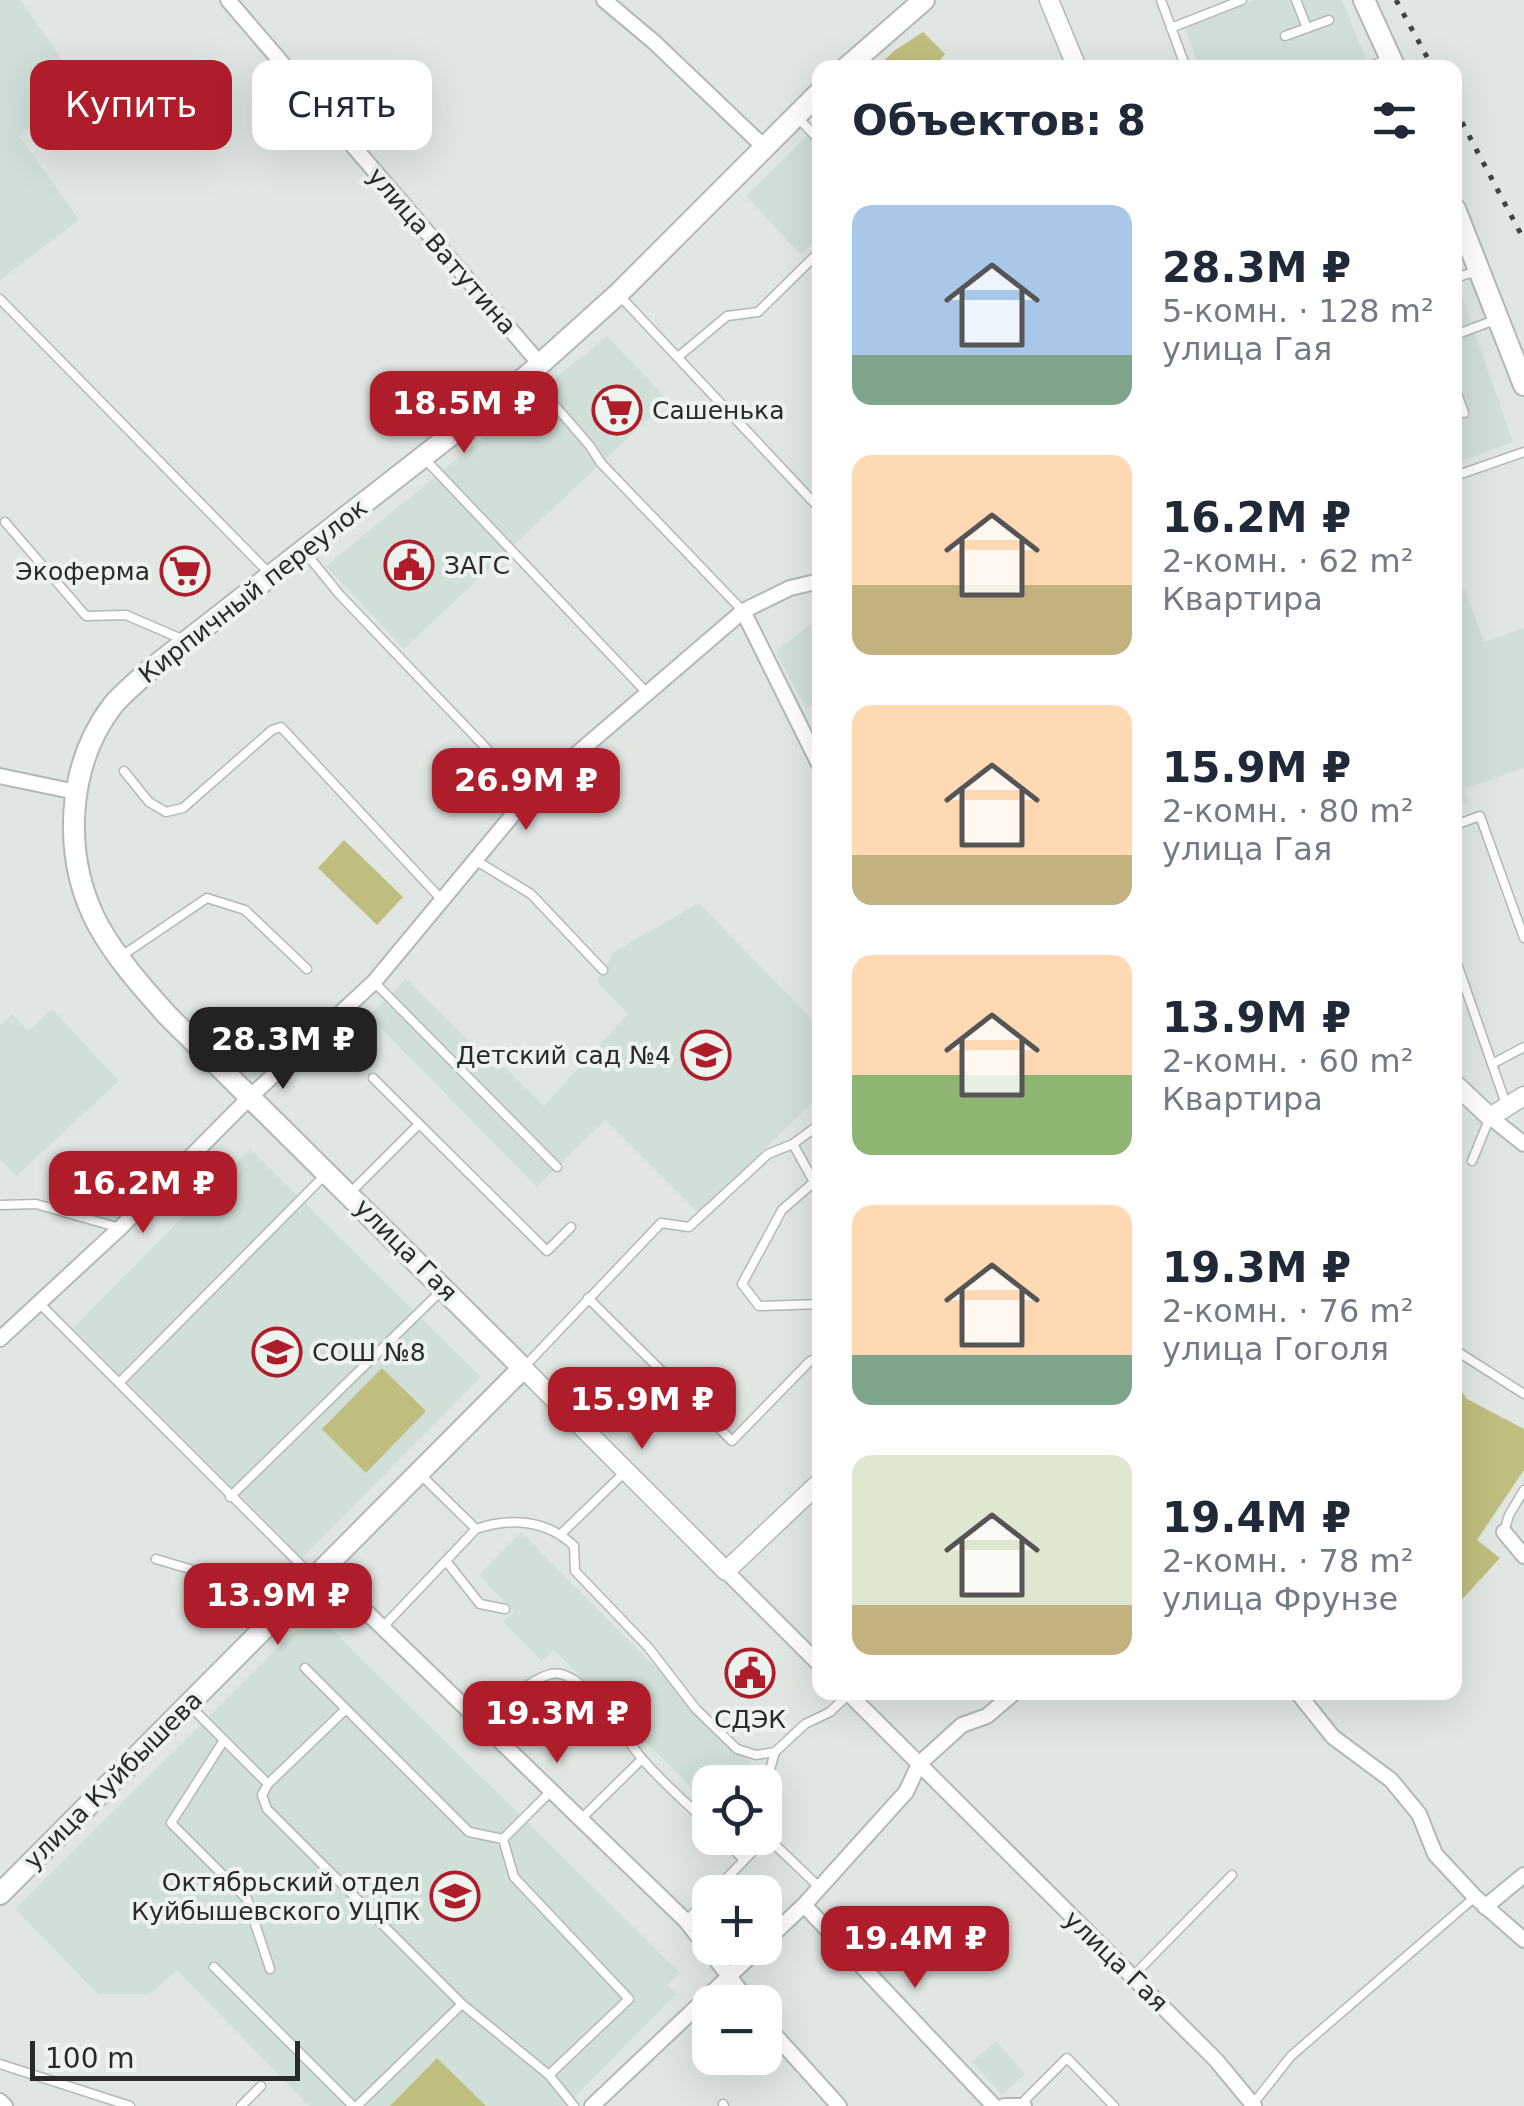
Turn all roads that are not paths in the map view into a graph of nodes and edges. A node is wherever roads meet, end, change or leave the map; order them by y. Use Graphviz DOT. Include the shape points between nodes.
graph roads {
  1 [pos="228,0"];
  2 [pos="604,0"];
  3 [pos="924,0"];
  4 [pos="1049,0"];
  5 [pos="1161,0"];
  6 [pos="1242,0"];
  7 [pos="1296,0"];
  8 [pos="1364,0"];
  9 [pos="1329,20"];
  10 [pos="1172,28"];
  11 [pos="1307,28"];
  12 [pos="1285,36"];
  13 [pos="855,60"];
  14 [pos="1074,60"];
  15 [pos="1183,60"];
  16 [pos="1392,60"];
  17 [pos="812,100"];
  18 [pos="795,116"];
  19 [pos="812,133"];
  20 [pos="764,146"];
  21 [pos="1462,224"];
  22 [pos="812,260"];
  23 [pos="1481,269"];
  24 [pos="1462,276"];
  25 [pos="618,294"];
  26 [pos="0,299"];
  27 [pos="1499,318"];
  28 [pos="1462,332"];
  29 [pos="678,357"];
  30 [pos="534,370"];
  31 [pos="1524,385"];
  32 [pos="1462,407"];
  33 [pos="1464,412"];
  34 [pos="1524,452"];
  35 [pos="423,456"];
  36 [pos="1462,474"];
  37 [pos="812,500"];
  38 [pos="5,522"];
  39 [pos="305,552"];
  40 [pos="272,577"];
  41 [pos="812,583"];
  42 [pos="743,611"];
  43 [pos="188,642"];
  44 [pos="647,694"];
  45 [pos="812,750"];
  46 [pos="124,771"];
  47 [pos="0,776"];
  48 [pos="76,792"];
  49 [pos="530,794"];
  50 [pos="1462,822"];
  51 [pos="475,860"];
  52 [pos="442,900"];
  53 [pos="1524,938"];
  54 [pos="119,958"];
  55 [pos="307,968"];
  56 [pos="603,970"];
  57 [pos="1462,978"];
  58 [pos="374,982"];
  59 [pos="1524,1046"];
  60 [pos="1492,1064"];
  61 [pos="372,1078"];
  62 [pos="1462,1091"];
  63 [pos="251,1096"];
  64 [pos="1524,1096"];
  65 [pos="1507,1107"];
  66 [pos="1490,1117"];
  67 [pos="419,1124"];
  68 [pos="812,1130"];
  69 [pos="793,1144"];
  70 [pos="1524,1144"];
  71 [pos="1472,1162"];
  72 [pos="557,1168"];
  73 [pos="328,1172"];
  74 [pos="812,1175"];
  75 [pos="812,1187"];
  76 [pos="350,1193"];
  77 [pos="0,1205"];
  78 [pos="572,1226"];
  79 [pos="120,1228"];
  80 [pos="444,1288"];
  81 [pos="588,1298"];
  82 [pos="40,1304"];
  83 [pos="812,1304"];
  84 [pos="0,1339"];
  85 [pos="1462,1354"];
  86 [pos="812,1360"];
  87 [pos="523,1368"];
  88 [pos="119,1383"];
  89 [pos="1524,1394"];
  90 [pos="627,1471"];
  91 [pos="418,1472"];
  92 [pos="812,1490"];
  93 [pos="1524,1490"];
  94 [pos="230,1496"];
  95 [pos="476,1529"];
  96 [pos="1504,1532"];
  97 [pos="561,1534"];
  98 [pos="1524,1556"];
  99 [pos="156,1559"];
  100 [pos="446,1562"];
  101 [pos="726,1571"];
  102 [pos="317,1573"];
  103 [pos="291,1600"];
  104 [pos="506,1610"];
  105 [pos="382,1628"];
  106 [pos="812,1657"];
  107 [pos="305,1668"];
  108 [pos="842,1700"];
  109 [pos="856,1700"];
  110 [pos="1006,1700"];
  111 [pos="1303,1700"];
  112 [pos="188,1704"];
  113 [pos="346,1709"];
  114 [pos="483,1725"];
  115 [pos="224,1740"];
  116 [pos="775,1752"];
  117 [pos="642,1759"];
  118 [pos="919,1764"];
  119 [pos="771,1765"];
  120 [pos="268,1784"];
  121 [pos="551,1791"];
  122 [pos="692,1808"];
  123 [pos="581,1820"];
  124 [pos="504,1839"];
  125 [pos="782,1850"];
  126 [pos="739,1855"];
  127 [pos="748,1855"];
  128 [pos="744,1860"];
  129 [pos="730,1875"];
  130 [pos="1232,1875"];
  131 [pos="1524,1875"];
  132 [pos="820,1888"];
  133 [pos="0,1894"];
  134 [pos="1480,1902"];
  135 [pos="804,1905"];
  136 [pos="692,1915"];
  137 [pos="686,1921"];
  138 [pos="782,1926"];
  139 [pos="1524,1940"];
  140 [pos="741,1965"];
  141 [pos="214,1967"];
  142 [pos="270,1969"];
  143 [pos="729,1976"];
  144 [pos="1132,1976"];
  145 [pos="736,1985"];
  146 [pos="462,2004"];
  147 [pos="782,2043"];
  148 [pos="0,2064"];
  149 [pos="549,2075"];
  150 [pos="260,2086"];
  151 [pos="1023,2105"];
  152 [pos="1254,2105"];
  153 [pos="130,2106"];
  154 [pos="241,2106"];
  155 [pos="355,2106"];
  156 [pos="574,2106"];
  157 [pos="592,2106"];
  158 [pos="839,2106"];
  159 [pos="994,2106"];
  160 [pos="1004,2106"];
  161 [pos="1114,2106"];
  1 -- 30 [label="street, улица Ватутина"];
  2 -- 20 [label="street"];
  3 -- 13 [label="main road"];
  4 -- 14 [label="street"];
  5 -- 10 [label="lane"];
  6 -- 10 [label="lane"];
  7 -- 11 [label="lane"];
  8 -- 16 [label="main road"];
  9 -- 11 [label="lane"];
  10 -- 15 [label="lane"];
  11 -- 12 [label="lane"];
  17 -- 18 [label="main road, Кирпичный переулок"];
  18 -- 19 [label="lane"];
  18 -- 20 [label="main road, Кирпичный переулок"];
  20 -- 25 [label="main road, Кирпичный переулок"];
  21 -- 23 [label="main road"];
  22 -- 29 [label="lane" via="758,312 727,316"];
  23 -- 24 [label="lane"];
  23 -- 27 [label="main road"];
  25 -- 29 [label="lane"];
  25 -- 30 [label="main road, Кирпичный переулок"];
  26 -- 40 [label="lane"];
  27 -- 28 [label="lane"];
  27 -- 31 [label="main road"];
  29 -- 37 [label="lane"];
  30 -- 35 [label="main road, Кирпичный переулок"];
  30 -- 42 [label="lane" via="601,464"];
  32 -- 33 [label="lane"];
  34 -- 36 [label="lane"];
  35 -- 39 [label="main road, Кирпичный переулок"];
  35 -- 44 [label="lane"];
  38 -- 43 [label="lane" via="86,616 126,614"];
  39 -- 40 [label="main road, Кирпичный переулок"];
  39 -- 49 [label="lane"];
  40 -- 43 [label="main road, Кирпичный переулок"];
  41 -- 42 [label="street"];
  42 -- 44 [label="street"];
  42 -- 45 [label="street"];
  43 -- 48 [label="main road, Кирпичный переулок" via="114,704 87,748"];
  44 -- 49 [label="street"];
  46 -- 52 [label="lane" via="149,802 166,812 182,808 281,728"];
  47 -- 48 [label="street"];
  48 -- 54 [label="main road, улица Гая" via="80,876"];
  49 -- 51 [label="street"];
  50 -- 53 [label="lane" via="1480,816"];
  51 -- 52 [label="street"];
  51 -- 56 [label="lane" via="531,894"];
  52 -- 58 [label="street"];
  54 -- 55 [label="lane" via="207,898 245,910"];
  54 -- 63 [label="main road, улица Гая"];
  57 -- 60 [label="lane"];
  58 -- 63 [label="street"];
  58 -- 72 [label="lane"];
  59 -- 60 [label="lane"];
  60 -- 65 [label="lane"];
  61 -- 67 [label="lane"];
  62 -- 66 [label="street"];
  63 -- 73 [label="main road, улица Гая"];
  63 -- 79 [label="street"];
  64 -- 65 [label="street"];
  65 -- 66 [label="street"];
  66 -- 70 [label="street"];
  66 -- 71 [label="lane"];
  67 -- 76 [label="lane"];
  67 -- 78 [label="lane" via="547,1251"];
  68 -- 69 [label="lane"];
  69 -- 74 [label="lane"];
  69 -- 81 [label="lane" via="768,1154 689,1228 661,1222"];
  73 -- 76 [label="main road, улица Гая"];
  73 -- 88 [label="lane"];
  75 -- 83 [label="lane" via="782,1210 742,1284 759,1306"];
  76 -- 80 [label="main road, улица Гая"];
  77 -- 79 [label="lane" via="36,1204"];
  79 -- 82 [label="street"];
  80 -- 87 [label="main road, улица Гая"];
  80 -- 94 [label="lane"];
  81 -- 86 [label="lane" via="732,1441"];
  81 -- 87 [label="lane"];
  82 -- 84 [label="street"];
  82 -- 88 [label="lane"];
  85 -- 89 [label="lane"];
  87 -- 90 [label="street, улица Гая"];
  87 -- 91 [label="main road, улица Куйбышева"];
  88 -- 94 [label="lane"];
  90 -- 97 [label="lane"];
  90 -- 101 [label="street, улица Гая"];
  91 -- 95 [label="lane"];
  91 -- 102 [label="main road, улица Куйбышева"];
  92 -- 101 [label="street"];
  93 -- 96 [label="lane"];
  94 -- 102 [label="lane"];
  95 -- 97 [label="lane" via="527,1522"];
  95 -- 100 [label="lane"];
  96 -- 98 [label="street"];
  97 -- 116 [label="lane" via="574,1546 576,1571 648,1646 696,1709 737,1749 756,1756"];
  99 -- 103 [label="lane"];
  100 -- 104 [label="lane" via="480,1604"];
  100 -- 105 [label="lane"];
  101 -- 106 [label="street, улица Гая"];
  102 -- 103 [label="main road, улица Куйбышева"];
  102 -- 105 [label="street"];
  103 -- 112 [label="main road, улица Куйбышева"];
  105 -- 114 [label="street"];
  107 -- 113 [label="lane"];
  108 -- 116 [label="lane"];
  109 -- 118 [label="street, улица Гая"];
  110 -- 118 [label="street" via="962,1726"];
  111 -- 134 [label="street" via="1333,1737 1391,1780 1419,1814 1435,1854"];
  112 -- 115 [label="lane"];
  112 -- 133 [label="main road, улица Куйбышева"];
  113 -- 120 [label="lane"];
  113 -- 124 [label="lane" via="469,1832"];
  114 -- 117 [label="lane" via="531,1684 552,1674 569,1676 613,1717"];
  114 -- 121 [label="street"];
  115 -- 120 [label="lane"];
  115 -- 142 [label="lane" via="171,1823 246,1900"];
  116 -- 119 [label="lane"];
  117 -- 122 [label="lane"];
  117 -- 123 [label="lane"];
  118 -- 132 [label="street" via="906,1792"];
  118 -- 144 [label="street, улица Гая"];
  120 -- 146 [label="lane" via="262,1795 267,1809"];
  121 -- 123 [label="street"];
  121 -- 124 [label="lane"];
  123 -- 137 [label="street"];
  124 -- 149 [label="lane" via="514,1878 629,1999"];
  125 -- 132 [label="lane"];
  126 -- 128 [label="lane"];
  127 -- 128 [label="lane"];
  128 -- 129 [label="lane"];
  130 -- 144 [label="lane"];
  131 -- 134 [label="street"];
  132 -- 135 [label="street"];
  134 -- 139 [label="street"];
  134 -- 152 [label="lane" via="1291,2056"];
  135 -- 138 [label="street"];
  135 -- 159 [label="street"];
  136 -- 137 [label="lane"];
  137 -- 143 [label="street"];
  140 -- 143 [label="street"];
  141 -- 155 [label="lane"];
  143 -- 145 [label="street"];
  143 -- 157 [label="street"];
  144 -- 152 [label="street, улица Гая"];
  146 -- 149 [label="lane"];
  146 -- 155 [label="lane"];
  147 -- 158 [label="street"];
  148 -- 153 [label="lane"];
  149 -- 156 [label="lane"];
  150 -- 154 [label="lane"];
  151 -- 160 [label="street"];
  151 -- 161 [label="lane" via="1067,2058"];
}
